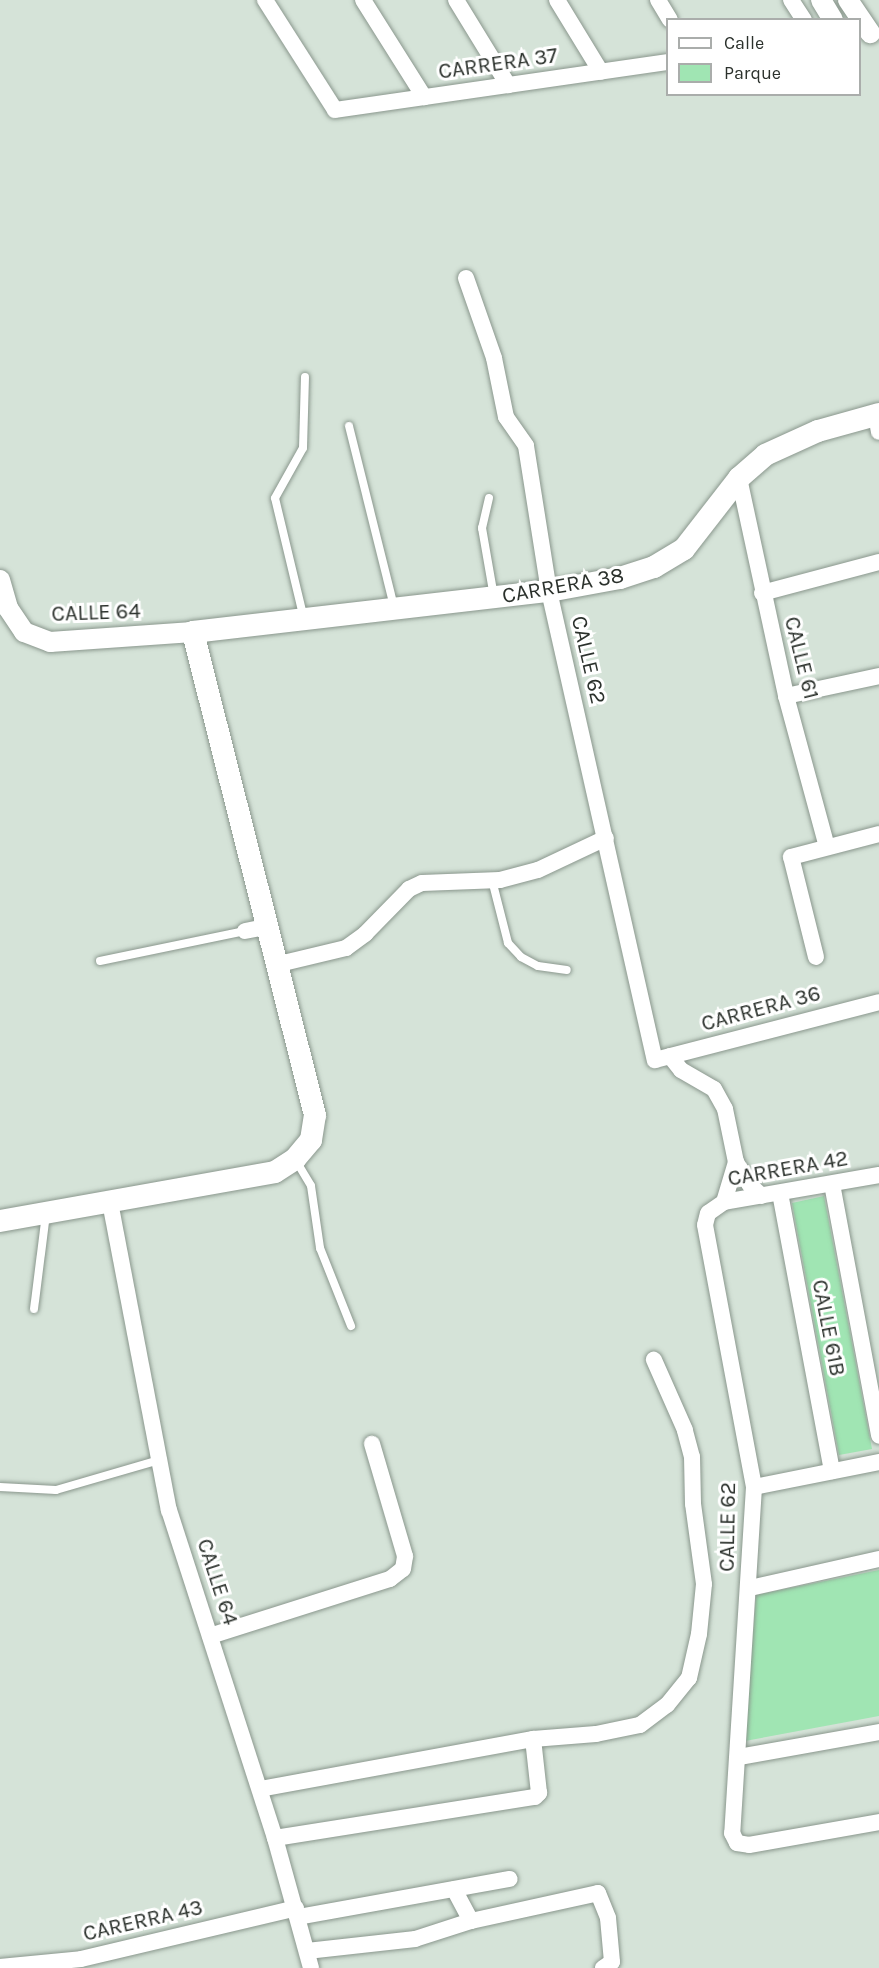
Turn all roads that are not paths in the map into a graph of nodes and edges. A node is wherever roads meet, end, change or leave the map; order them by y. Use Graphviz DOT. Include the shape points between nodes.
graph roads {
  1 [pos="363,0"];
  2 [pos="456,0"];
  3 [pos="556,0"];
  4 [pos="658,0"];
  5 [pos="791,0"];
  6 [pos="821,0"];
  7 [pos="848,0"];
  8 [pos="267,1"];
  9 [pos="669,18"];
  10 [pos="803,18"];
  11 [pos="832,18"];
  12 [pos="859,18"];
  13 [pos="666,62"];
  14 [pos="601,72"];
  15 [pos="508,85"];
  16 [pos="424,97"];
  17 [pos="465,278"];
  18 [pos="305,377"];
  19 [pos="878,420"];
  20 [pos="349,426"];
  21 [pos="739,478"];
  22 [pos="489,498"];
  23 [pos="879,562"];
  24 [pos="0,580"];
  25 [pos="549,591"];
  26 [pos="762,592"];
  27 [pos="494,598"];
  28 [pos="395,609"];
  29 [pos="7,617"];
  30 [pos="304,619"];
  31 [pos="192,632"];
  32 [pos="879,676"];
  33 [pos="786,696"];
  34 [pos="879,834"];
  35 [pos="606,838"];
  36 [pos="827,847"];
  37 [pos="492,880"];
  38 [pos="255,929"];
  39 [pos="816,957"];
  40 [pos="100,961"];
  41 [pos="275,965"];
  42 [pos="567,970"];
  43 [pos="879,1002"];
  44 [pos="663,1058"];
  45 [pos="295,1159"];
  46 [pos="736,1162"];
  47 [pos="879,1175"];
  48 [pos="832,1184"];
  49 [pos="780,1193"];
  50 [pos="762,1196"];
  51 [pos="110,1202"];
  52 [pos="724,1202"];
  53 [pos="46,1213"];
  54 [pos="708,1213"];
  55 [pos="0,1221"];
  56 [pos="34,1309"];
  57 [pos="351,1326"];
  58 [pos="654,1360"];
  59 [pos="879,1436"];
  60 [pos="372,1444"];
  61 [pos="159,1460"];
  62 [pos="879,1462"];
  63 [pos="832,1471"];
  64 [pos="0,1487"];
  65 [pos="754,1487"];
  66 [pos="879,1559"];
  67 [pos="750,1588"];
  68 [pos="210,1636"];
  69 [pos="879,1732"];
  70 [pos="533,1739"];
  71 [pos="738,1757"];
  72 [pos="260,1789"];
  73 [pos="879,1822"];
  74 [pos="275,1838"];
  75 [pos="510,1879"];
  76 [pos="454,1889"];
  77 [pos="297,1913"];
  78 [pos="471,1921"];
  79 [pos="307,1951"];
  80 [pos="0,1967"];
  81 [pos="311,1968"];
  82 [pos="603,1968"];
  1 -- 16 [label="street"];
  2 -- 15 [label="street"];
  3 -- 14 [label="street"];
  4 -- 9 [label="street"];
  5 -- 10 [label="street"];
  6 -- 11 [label="street"];
  7 -- 12 [label="street"];
  8 -- 16 [label="street, CARRERA 37" via="335,110"];
  13 -- 14 [label="street, CARRERA 37"];
  14 -- 15 [label="street, CARRERA 37"];
  15 -- 16 [label="street, CARRERA 37"];
  17 -- 25 [label="street, CALLE 62" via="494,358 506,417 526,446"];
  18 -- 30 [label="lane" via="303,448 275,498"];
  19 -- 21 [label="main road, CARRERA 38" via="790,441 765,455"];
  20 -- 28 [label="lane"];
  21 -- 25 [label="main road, CARRERA 38" via="684,549 654,567 620,579"];
  21 -- 26 [label="street, CALLE 61"];
  22 -- 27 [label="lane" via="482,528"];
  23 -- 26 [label="street"];
  24 -- 29 [label="street, CALLE 64"];
  25 -- 27 [label="main road, CARRERA 38"];
  25 -- 35 [label="street, CALLE 62"];
  26 -- 33 [label="street, CALLE 61"];
  27 -- 28 [label="main road, CARRERA 38"];
  28 -- 30 [label="main road, CARRERA 38"];
  29 -- 31 [label="street, CALLE 64" via="24,632 50,642"];
  30 -- 31 [label="main road, CARRERA 38"];
  31 -- 38 [label="main road"];
  32 -- 33 [label="street"];
  33 -- 36 [label="street, CALLE 61"];
  34 -- 36 [label="street"];
  35 -- 37 [label="street" via="538,870"];
  35 -- 44 [label="street, CALLE 62"];
  36 -- 39 [label="street" via="791,856"];
  37 -- 41 [label="street" via="422,883 409,889 346,948"];
  37 -- 42 [label="lane" via="508,943 521,957 538,966"];
  38 -- 40 [label="lane"];
  38 -- 41 [label="main road"];
  41 -- 45 [label="main road" via="315,1116 311,1140"];
  43 -- 44 [label="street, CARRERA 36"];
  44 -- 46 [label="street" via="714,1089 725,1109"];
  45 -- 51 [label="main road" via="275,1172"];
  45 -- 57 [label="lane" via="311,1186 320,1248"];
  46 -- 50 [label="street"];
  46 -- 52 [label="street"];
  47 -- 48 [label="street, CARRERA 42"];
  48 -- 49 [label="street, CARRERA 42"];
  48 -- 59 [label="street"];
  49 -- 50 [label="street, CARRERA 42"];
  49 -- 63 [label="street, CALLE 61B"];
  50 -- 52 [label="street, CARRERA 42"];
  51 -- 53 [label="main road"];
  51 -- 61 [label="street, CALLE 64"];
  52 -- 54 [label="street, CARRERA 42"];
  53 -- 55 [label="main road"];
  53 -- 56 [label="lane"];
  54 -- 65 [label="street, CALLE 62" via="705,1225"];
  58 -- 70 [label="street" via="685,1430 692,1457 704,1584 689,1678 667,1706 640,1725 596,1734"];
  60 -- 68 [label="street" via="405,1556 403,1569 390,1579"];
  61 -- 64 [label="lane" via="56,1490"];
  61 -- 68 [label="street, CALLE 64" via="169,1510"];
  62 -- 63 [label="street"];
  63 -- 65 [label="street"];
  65 -- 67 [label="street, CALLE 62"];
  66 -- 67 [label="street"];
  67 -- 71 [label="street, CALLE 62"];
  68 -- 72 [label="street, CALLE 64"];
  69 -- 71 [label="street"];
  70 -- 72 [label="street"];
  70 -- 74 [label="street" via="539,1793 535,1797"];
  71 -- 73 [label="street, CALLE 62" via="732,1833 737,1843 749,1845"];
  72 -- 74 [label="street, CALLE 64"];
  74 -- 77 [label="street, CALLE 64"];
  75 -- 76 [label="street, CARERRA 43"];
  76 -- 77 [label="street, CARERRA 43"];
  76 -- 78 [label="street"];
  77 -- 79 [label="street, CALLE 64"];
  77 -- 80 [label="street, CARERRA 43" via="81,1959"];
  78 -- 79 [label="street" via="407,1941"];
  78 -- 82 [label="street" via="598,1893 608,1918 612,1962"];
  79 -- 81 [label="street, CALLE 64"];
}
